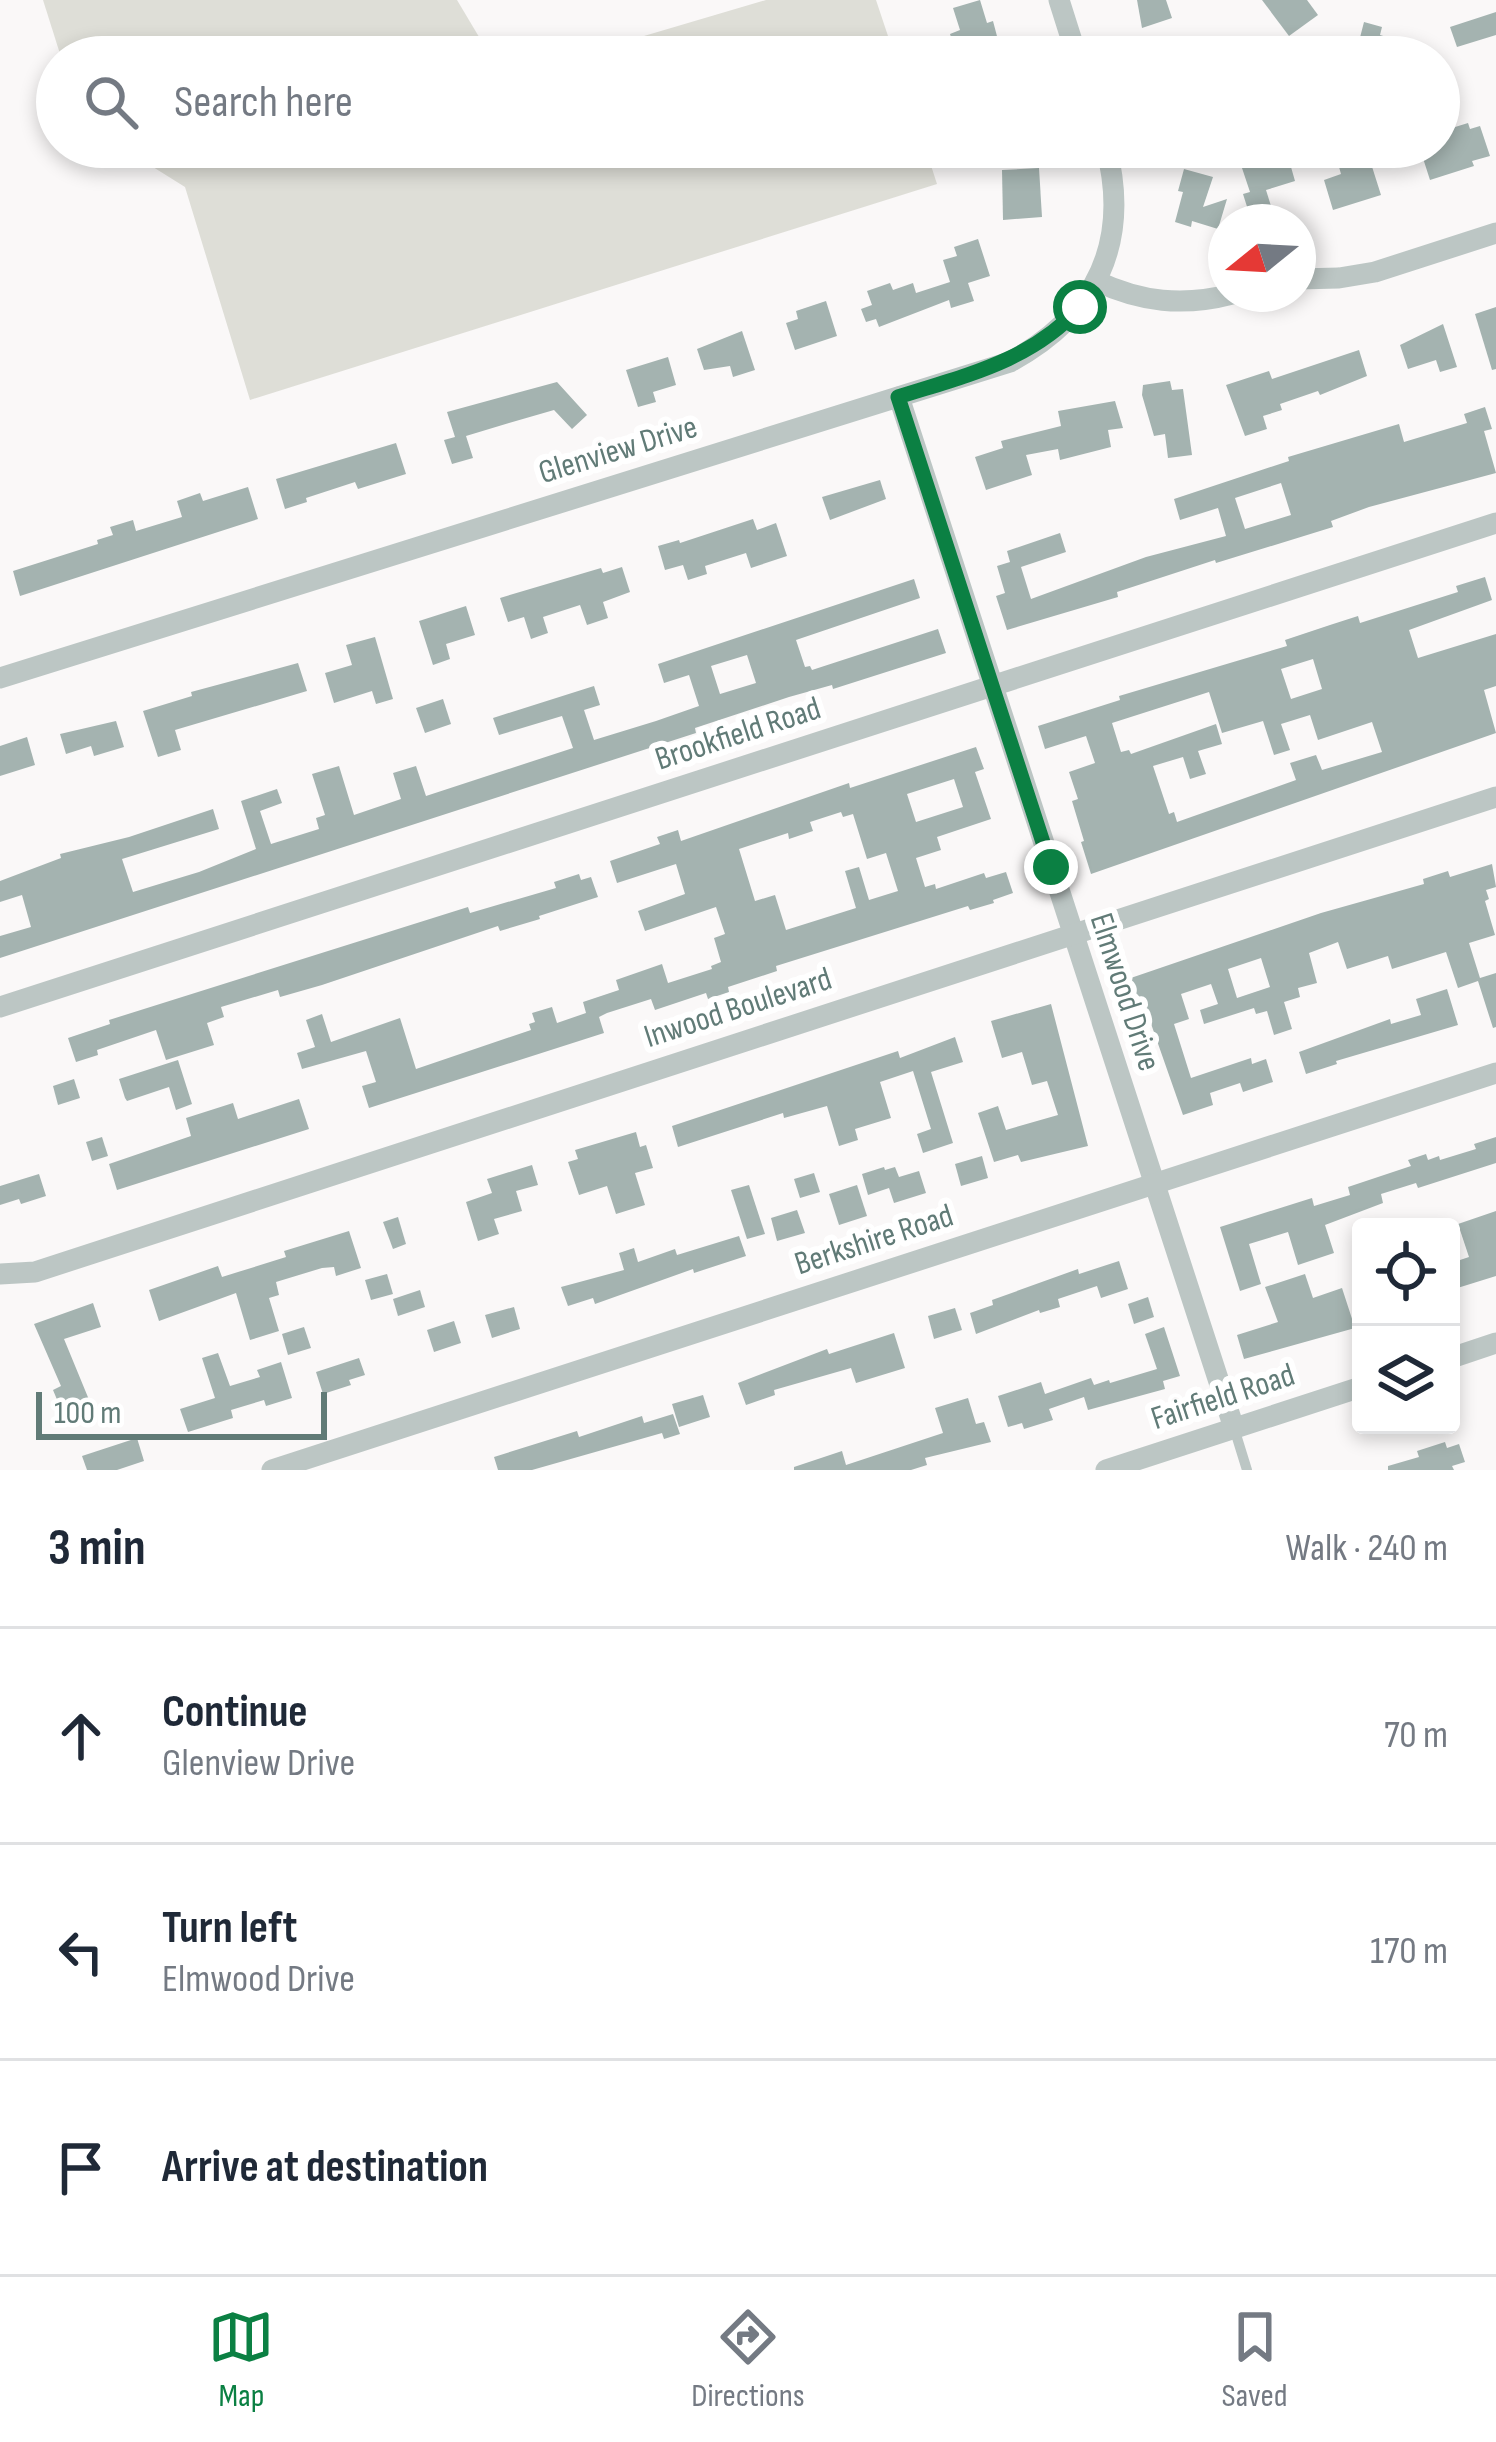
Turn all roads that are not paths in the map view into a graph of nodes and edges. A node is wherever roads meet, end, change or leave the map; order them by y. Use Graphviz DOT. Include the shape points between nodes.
graph roads {
  1 [pos="1059,0"];
  2 [pos="1070,36"];
  3 [pos="1109,168"];
  4 [pos="1496,233"];
  5 [pos="1316,278"];
  6 [pos="1096,281"];
  7 [pos="1208,299"];
  8 [pos="898,397"];
  9 [pos="1496,523"];
  10 [pos="0,678"];
  11 [pos="991,687"];
  12 [pos="1496,797"];
  13 [pos="1070,934"];
  14 [pos="0,1007"];
  15 [pos="1496,1073"];
  16 [pos="1153,1184"];
  17 [pos="0,1274"];
  18 [pos="1496,1343"];
  19 [pos="1460,1355"];
  20 [pos="1352,1390"];
  21 [pos="1234,1428"];
  22 [pos="272,1470"];
  23 [pos="1106,1470"];
  24 [pos="1247,1470"];
  1 -- 2 [label="street"];
  3 -- 6 [label="street, Glenview Drive" via="1115,209"];
  4 -- 5 [label="street" via="1358,276"];
  6 -- 7 [label="street" via="1159,302"];
  6 -- 8 [label="street, Glenview Drive" via="1036,347"];
  8 -- 10 [label="street, Glenview Drive"];
  8 -- 11 [label="street, Elmwood Drive"];
  9 -- 11 [label="street, Brookfield Road"];
  11 -- 13 [label="street, Elmwood Drive"];
  11 -- 14 [label="street, Brookfield Road"];
  12 -- 13 [label="street, Inwood Boulevard"];
  13 -- 16 [label="street, Elmwood Drive"];
  13 -- 17 [label="street, Inwood Boulevard" via="35,1272"];
  15 -- 16 [label="street, Berkshire Road"];
  16 -- 21 [label="street, Elmwood Drive"];
  16 -- 22 [label="street, Berkshire Road"];
  18 -- 19 [label="street"];
  20 -- 21 [label="street, Fairfield Road"];
  21 -- 23 [label="street, Fairfield Road"];
  21 -- 24 [label="lane, Elmwood Drive"];
}
